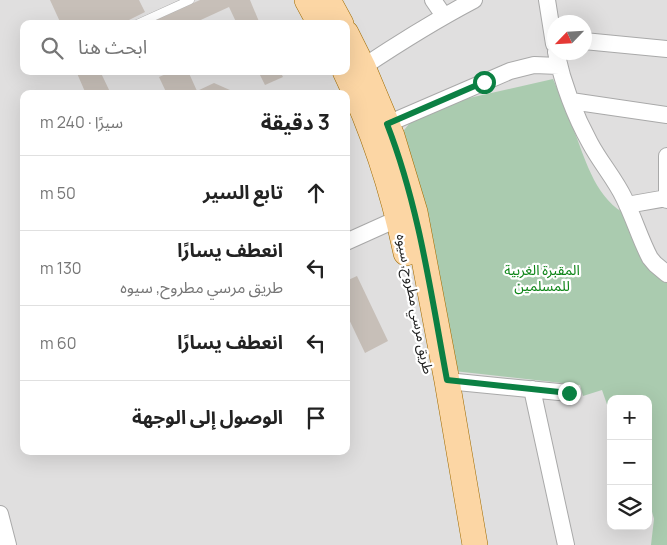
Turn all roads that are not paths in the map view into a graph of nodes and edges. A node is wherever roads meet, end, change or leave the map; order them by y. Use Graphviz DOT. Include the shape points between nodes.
graph roads {
  1 [pos="190,0"];
  2 [pos="307,0"];
  3 [pos="328,0"];
  4 [pos="433,0"];
  5 [pos="474,0"];
  6 [pos="547,0"];
  7 [pos="550,15"];
  8 [pos="444,16"];
  9 [pos="146,20"];
  10 [pos="318,20"];
  11 [pos="339,20"];
  12 [pos="592,41"];
  13 [pos="667,50"];
  14 [pos="350,51"];
  15 [pos="547,54"];
  16 [pos="560,60"];
  17 [pos="354,69"];
  18 [pos="571,102"];
  19 [pos="667,115"];
  20 [pos="387,124"];
  21 [pos="667,156"];
  22 [pos="667,165"];
  23 [pos="667,199"];
  24 [pos="627,205"];
  25 [pos="406,215"];
  26 [pos="350,240"];
  27 [pos="667,274"];
  28 [pos="447,380"];
  29 [pos="532,389"];
  30 [pos="569,393"];
  31 [pos="0,514"];
  32 [pos="8,545"];
  33 [pos="459,545"];
  34 [pos="476,545"];
  35 [pos="566,545"];
  1 -- 9 [label="lane"];
  2 -- 10 [label="main road"];
  3 -- 11 [label="main road"];
  4 -- 8 [label="street"];
  5 -- 8 [label="street"];
  6 -- 7 [label="street"];
  8 -- 17 [label="street"];
  12 -- 13 [label="street"];
  14 -- 17 [label="main road, طريق مرسي مطروح, سيوه"];
  15 -- 20 [label="street" via="534,65 510,70"];
  16 -- 18 [label="street"];
  17 -- 20 [label="main road, طريق مرسي مطروح, سيوه"];
  17 -- 25 [label="main road, طريق مرسي مطروح, سيوه" via="385,172"];
  18 -- 19 [label="street"];
  18 -- 24 [label="street" via="589,142"];
  20 -- 25 [label="main road, طريق مرسي مطروح, سيوه" via="403,172"];
  21 -- 22 [label="street"];
  22 -- 23 [label="street"];
  23 -- 24 [label="street"];
  24 -- 27 [label="street" via="650,258"];
  25 -- 26 [label="street"];
  25 -- 28 [label="main road, طريق مرسي مطروح, سيوه"];
  25 -- 33 [label="main road, طريق مرسي مطروح, سيوه"];
  28 -- 29 [label="street"];
  28 -- 34 [label="main road, طريق مرسي مطروح, سيوه"];
  29 -- 30 [label="street"];
  29 -- 35 [label="street"];
  31 -- 32 [label="street"];
}
